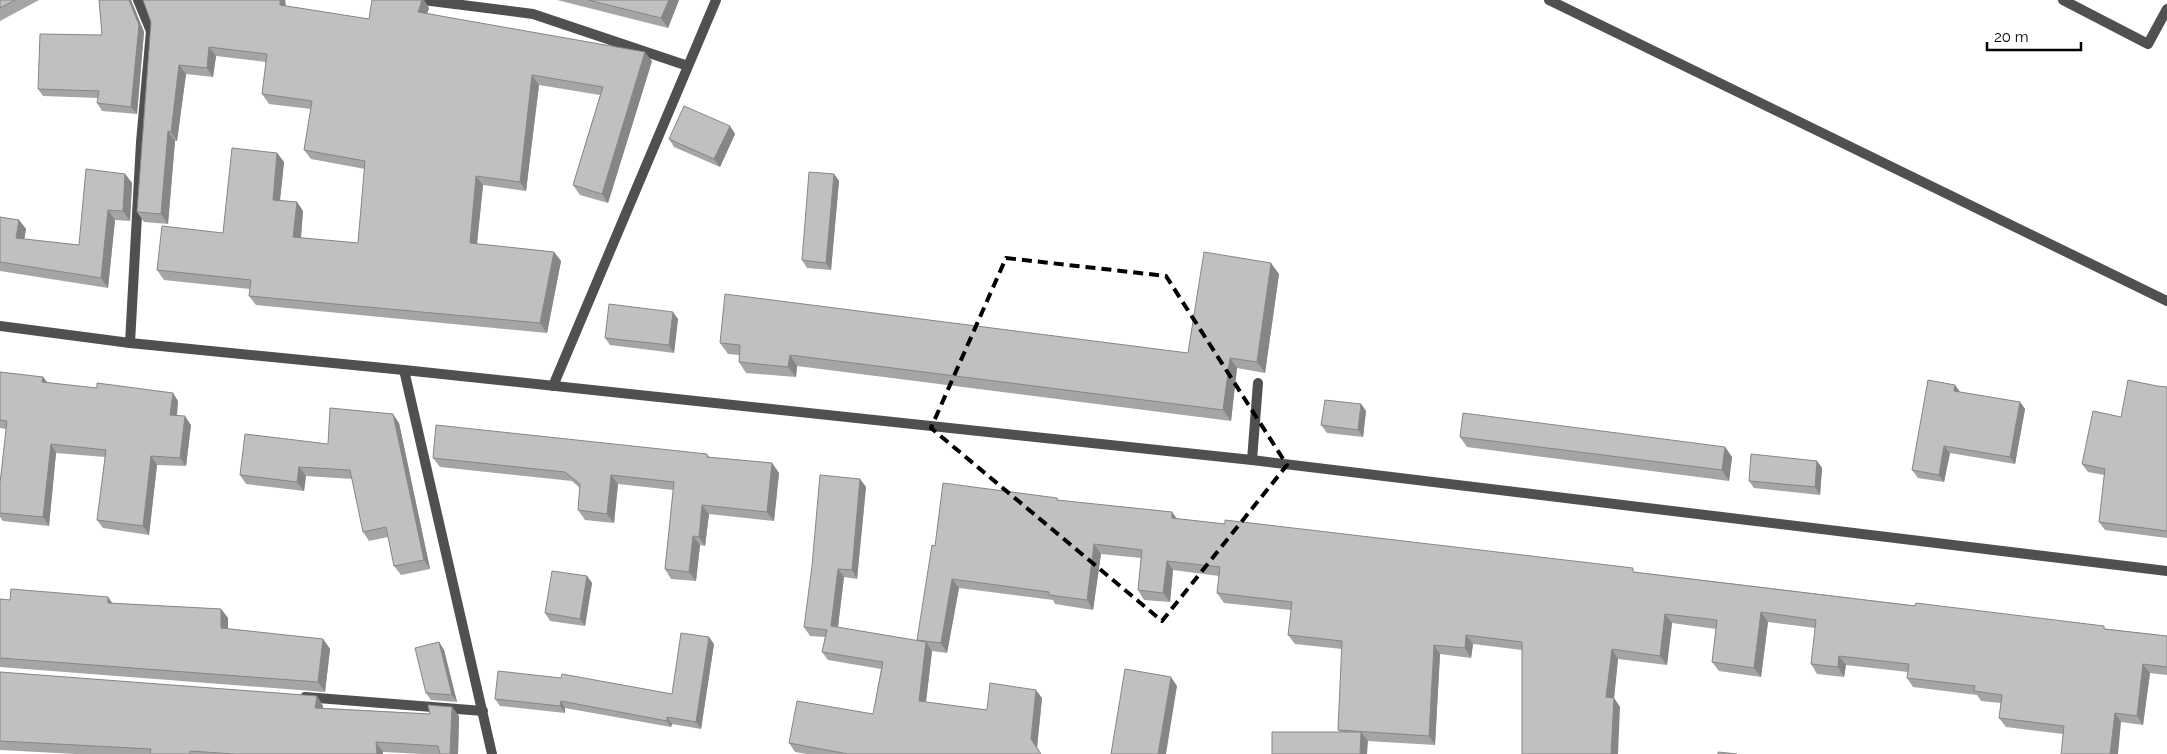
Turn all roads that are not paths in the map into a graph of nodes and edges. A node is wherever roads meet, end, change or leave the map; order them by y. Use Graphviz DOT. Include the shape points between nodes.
graph roads {
  1 [pos="138,0"];
  2 [pos="423,0"];
  3 [pos="716,0"];
  4 [pos="1550,0"];
  5 [pos="2063,0"];
  6 [pos="2167,9"];
  7 [pos="688,66"];
  8 [pos="2167,301"];
  9 [pos="0,326"];
  10 [pos="130,343"];
  11 [pos="404,370"];
  12 [pos="1258,383"];
  13 [pos="553,386"];
  14 [pos="1252,460"];
  15 [pos="2167,571"];
  16 [pos="296,697"];
  17 [pos="483,711"];
  18 [pos="492,754"];
  1 -- 10 [label="street" via="151,31 141,142"];
  2 -- 7 [label="street" via="533,14"];
  3 -- 7 [label="street"];
  4 -- 8 [label="street"];
  5 -- 6 [label="street" via="2148,44"];
  7 -- 13 [label="street"];
  9 -- 10 [label="street"];
  10 -- 11 [label="street"];
  11 -- 13 [label="street"];
  11 -- 17 [label="street"];
  12 -- 14 [label="street"];
  13 -- 14 [label="street"];
  14 -- 15 [label="street"];
  16 -- 17 [label="street"];
  17 -- 18 [label="street"];
}
